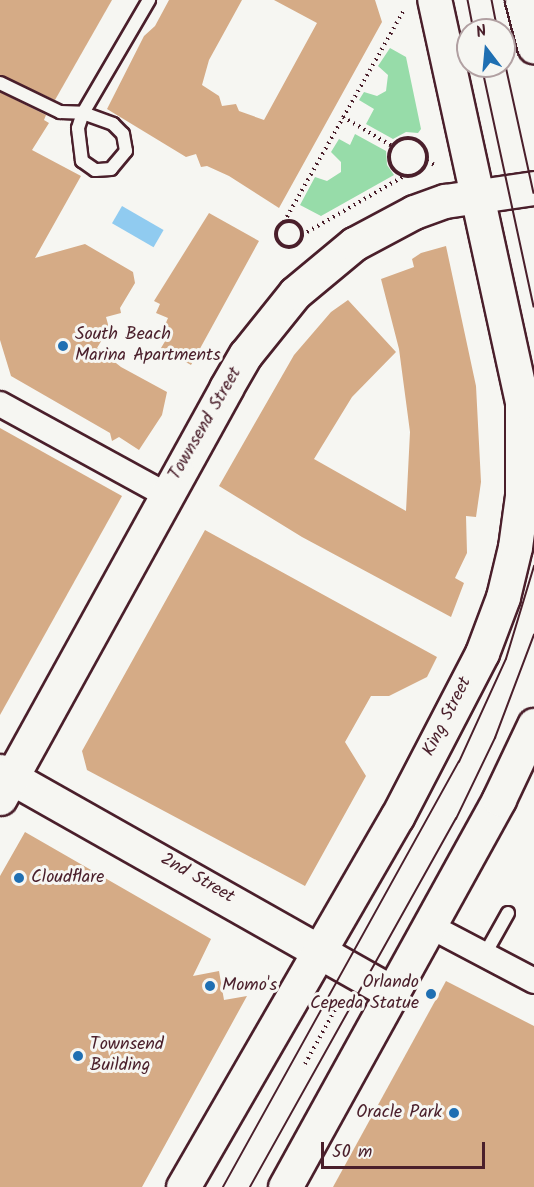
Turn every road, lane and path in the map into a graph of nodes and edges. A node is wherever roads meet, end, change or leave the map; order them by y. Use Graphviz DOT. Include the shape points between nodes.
graph roads {
  1 [pos="149,0"];
  2 [pos="522,0"];
  3 [pos="419,5"];
  4 [pos="534,46"];
  5 [pos="0,83"];
  6 [pos="83,113"];
  7 [pos="343,117"];
  8 [pos="392,146"];
  9 [pos="427,161"];
  10 [pos="437,166"];
  11 [pos="404,176"];
  12 [pos="534,188"];
  13 [pos="478,196"];
  14 [pos="284,222"];
  15 [pos="302,235"];
  16 [pos="0,404"];
  17 [pos="166,495"];
  18 [pos="534,725"];
  19 [pos="4,782"];
  20 [pos="508,914"];
  21 [pos="428,925"];
  22 [pos="321,952"];
  23 [pos="485,954"];
  24 [pos="534,981"];
  25 [pos="391,992"];
  26 [pos="337,1006"];
  27 [pos="304,1064"];
  28 [pos="183,1187"];
  29 [pos="285,1187"];
  1 -- 6 [label="lane"];
  2 -- 4 [label="main road"];
  3 -- 7 [label="path"];
  3 -- 13 [label="main road, King Street"];
  5 -- 6 [label="lane" via="60,112"];
  6 -- 6 [label="lane" via="113,124 123,134 126,151 111,169 95,170 78,154 78,128"];
  7 -- 8 [label="path"];
  7 -- 14 [label="path"];
  8 -- 9 [label="path" via="401,138 418,140 426,149"];
  8 -- 11 [label="path" via="388,156 391,166"];
  9 -- 10 [label="path"];
  9 -- 11 [label="path" via="421,171"];
  11 -- 15 [label="path"];
  12 -- 13 [label="main road, Townsend Street"];
  13 -- 17 [label="main road, Townsend Street" via="445,201 385,225 330,262 296,293 246,354"];
  13 -- 22 [label="main road, King Street" via="522,402 522,496 515,547 503,597 482,653"];
  14 -- 15 [label="path" via="297,223"];
  14 -- 15 [label="path" via="276,236 283,246 295,245"];
  16 -- 17 [label="street"];
  17 -- 19 [label="main road, Townsend Street"];
  18 -- 21 [label="main road" via="499,799"];
  19 -- 22 [label="main road, 2nd Street"];
  20 -- 23 [label="lane"];
  21 -- 23 [label="street"];
  21 -- 25 [label="main road"];
  22 -- 25 [label="main road, 2nd Street"];
  22 -- 28 [label="main road, King Street"];
  23 -- 24 [label="street"];
  25 -- 29 [label="main road"];
  26 -- 27 [label="path"];
}
